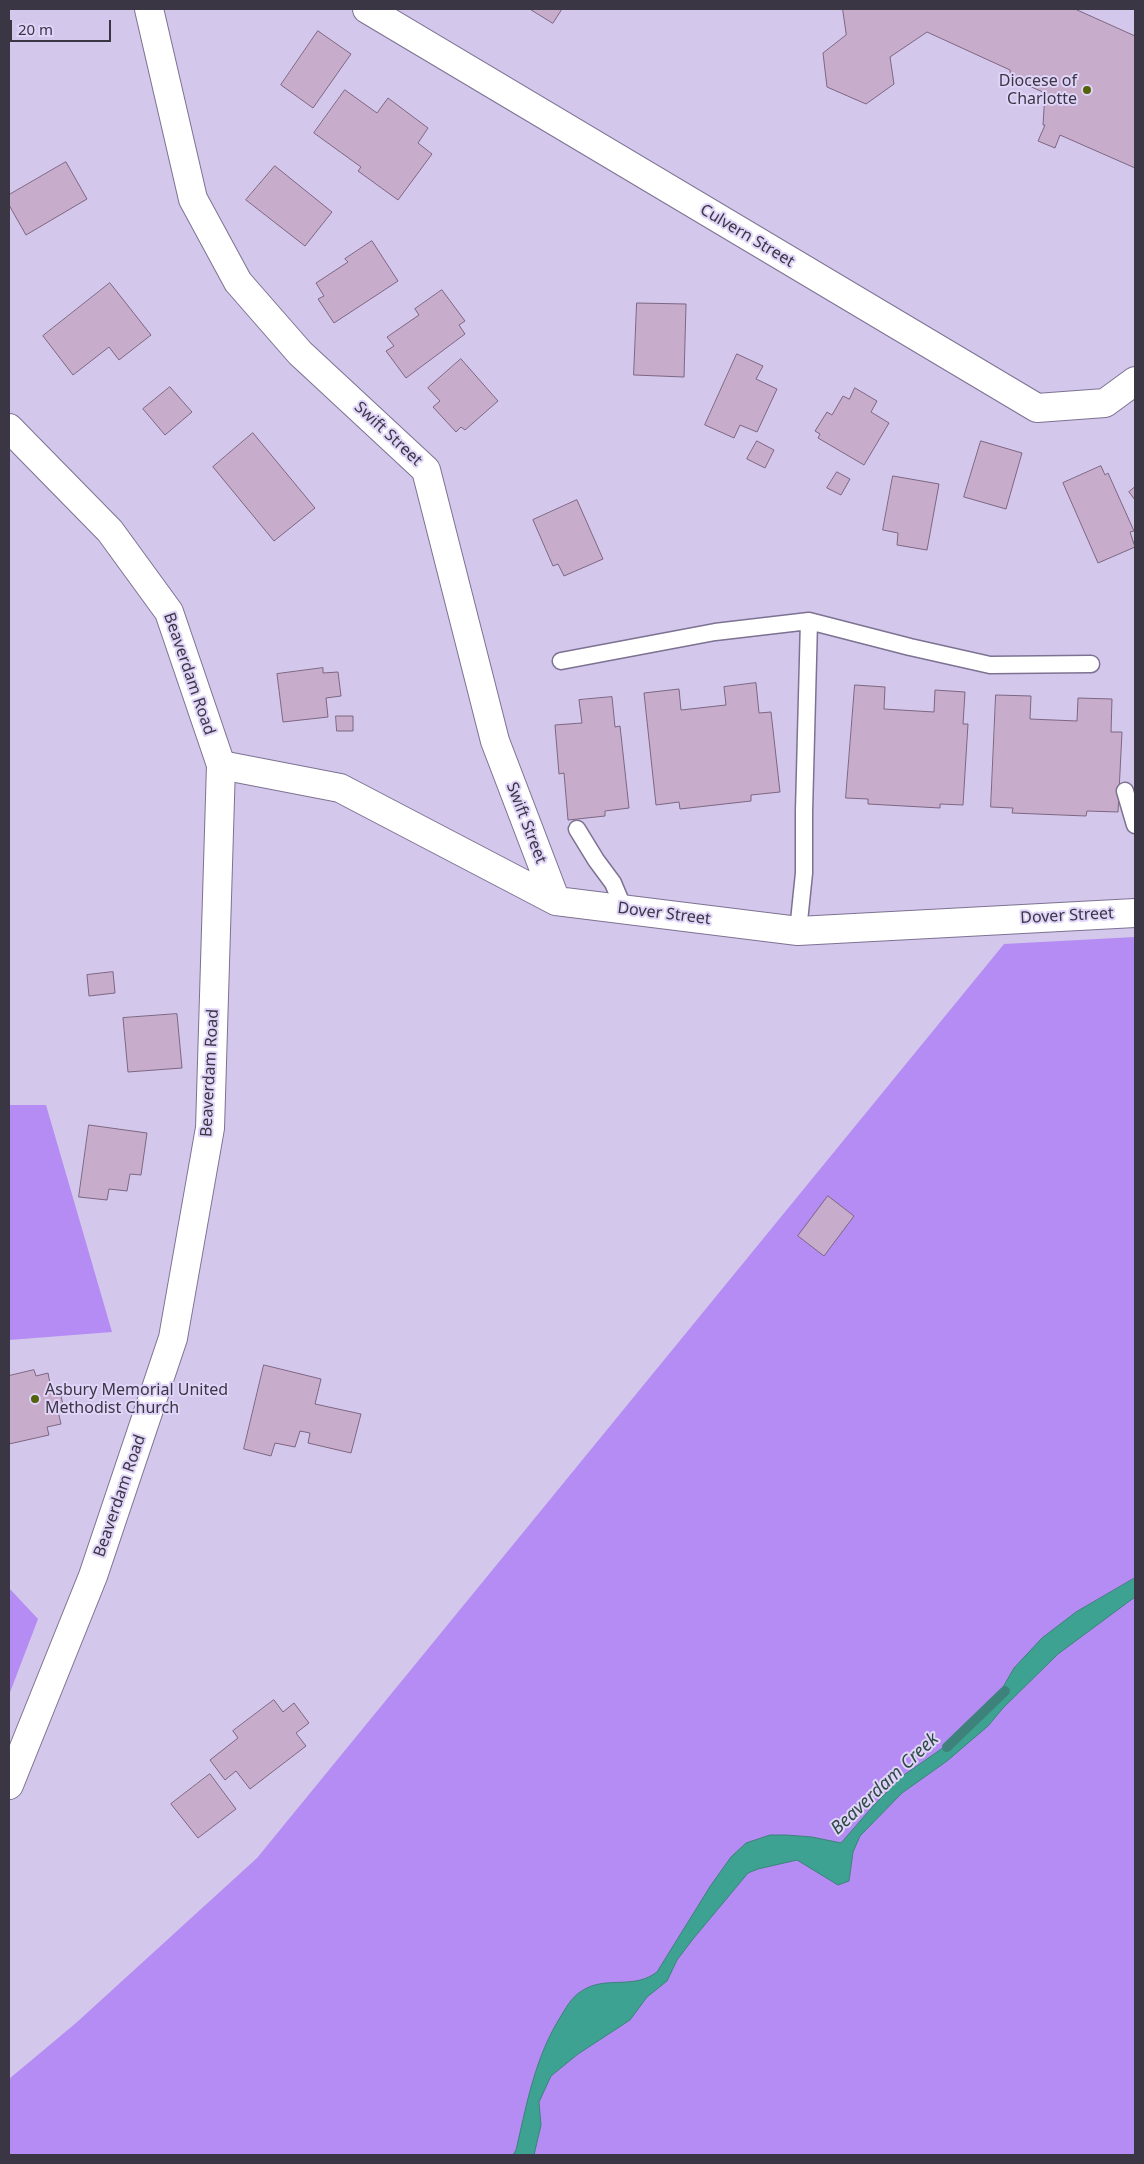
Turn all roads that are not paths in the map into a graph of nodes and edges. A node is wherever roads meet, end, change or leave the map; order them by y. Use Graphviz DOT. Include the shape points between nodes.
graph roads {
  1 [pos="149,9"];
  2 [pos="367,9"];
  3 [pos="1135,382"];
  4 [pos="9,428"];
  5 [pos="809,621"];
  6 [pos="561,661"];
  7 [pos="1092,664"];
  8 [pos="221,766"];
  9 [pos="1125,790"];
  10 [pos="1135,826"];
  11 [pos="576,828"];
  12 [pos="556,901"];
  13 [pos="624,909"];
  14 [pos="1135,913"];
  15 [pos="798,931"];
  16 [pos="9,1785"];
  1 -- 12 [label="street, Swift Street" via="193,199 238,282 300,353 426,470 495,741"];
  2 -- 3 [label="street, Culvern Street" via="1037,408 1105,403"];
  4 -- 8 [label="street, Beaverdam Road" via="110,531 169,612"];
  5 -- 6 [label="lane" via="715,632"];
  5 -- 7 [label="lane" via="990,665"];
  5 -- 15 [label="lane" via="804,873"];
  8 -- 12 [label="street, Dover Street" via="340,788"];
  8 -- 16 [label="street, Beaverdam Road" via="210,1128 173,1338 93,1576"];
  9 -- 10 [label="lane"];
  11 -- 13 [label="lane" via="614,883"];
  12 -- 13 [label="street, Dover Street"];
  13 -- 15 [label="street, Dover Street"];
  14 -- 15 [label="street, Dover Street"];
}
